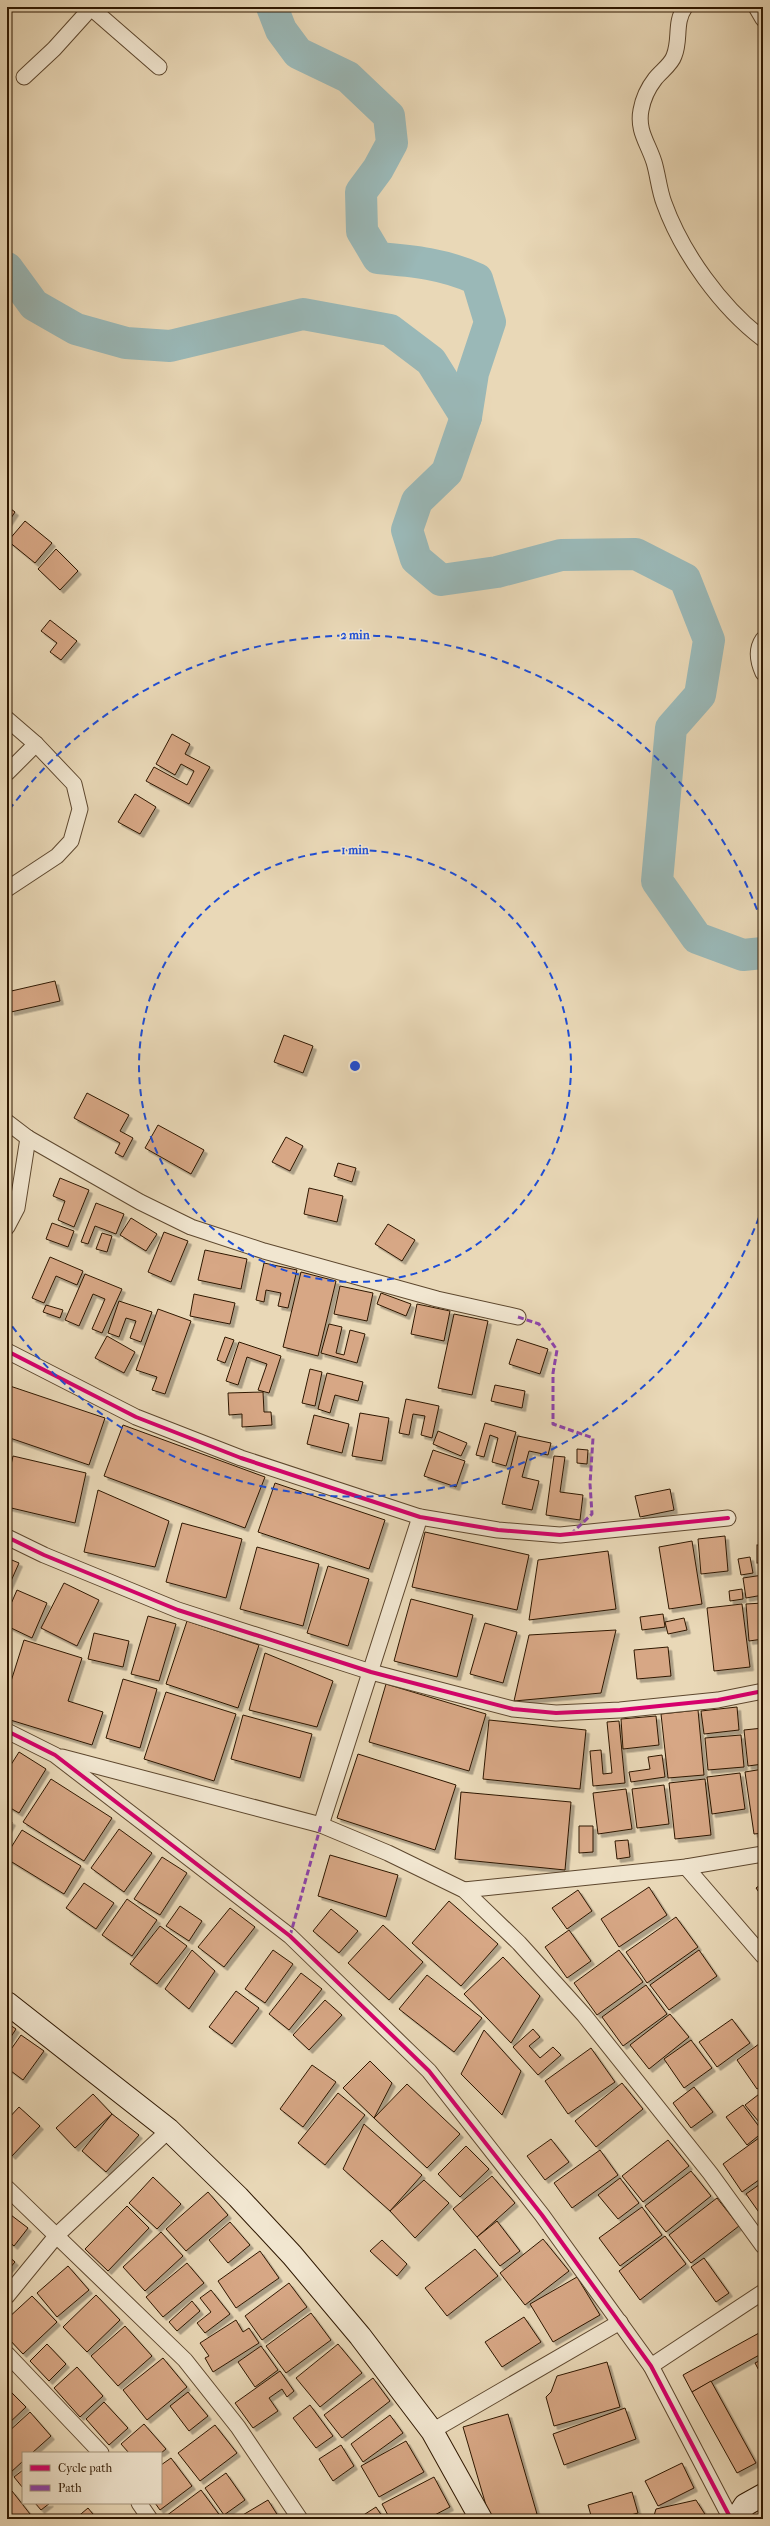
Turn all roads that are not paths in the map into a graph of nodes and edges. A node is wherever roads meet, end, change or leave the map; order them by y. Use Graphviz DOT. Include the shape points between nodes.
graph roads {
  1 [pos="685,7"];
  2 [pos="756,7"];
  3 [pos="90,8"];
  4 [pos="763,19"];
  5 [pos="159,67"];
  6 [pos="24,77"];
  7 [pos="763,339"];
  8 [pos="763,639"];
  9 [pos="763,673"];
  10 [pos="7,719"];
  11 [pos="36,744"];
  12 [pos="7,773"];
  13 [pos="7,889"];
  14 [pos="7,1122"];
  15 [pos="28,1138"];
  16 [pos="7,1228"];
  17 [pos="518,1317"];
  18 [pos="7,1351"];
  19 [pos="420,1517"];
  20 [pos="728,1518"];
  21 [pos="7,1537"];
  22 [pos="371,1672"];
  23 [pos="763,1691"];
  24 [pos="7,1730"];
  25 [pos="55,1755"];
  26 [pos="321,1825"];
  27 [pos="763,1854"];
  28 [pos="686,1867"];
  29 [pos="464,1890"];
  30 [pos="763,1956"];
  31 [pos="7,2003"];
  32 [pos="169,2130"];
  33 [pos="7,2188"];
  34 [pos="57,2235"];
  35 [pos="763,2246"];
  36 [pos="763,2292"];
  37 [pos="7,2296"];
  38 [pos="620,2322"];
  39 [pos="7,2354"];
  40 [pos="651,2366"];
  41 [pos="432,2431"];
  42 [pos="101,2452"];
  43 [pos="763,2495"];
  44 [pos="139,2504"];
  45 [pos="150,2519"];
  46 [pos="300,2519"];
  47 [pos="481,2519"];
  48 [pos="731,2519"];
  49 [pos="736,2519"];
  1 -- 7 [label="street" via="679,19 674,58 654,80 645,95 641,111 641,133 654,161 663,202 677,237 728,307"];
  2 -- 4 [label="street"];
  3 -- 5 [label="street"];
  3 -- 6 [label="street" via="54,49"];
  8 -- 9 [label="street" via="758,660"];
  10 -- 11 [label="street"];
  11 -- 12 [label="street"];
  11 -- 13 [label="street" via="74,784 80,809 71,841 57,856"];
  14 -- 15 [label="street"];
  15 -- 16 [label="street" via="17,1208"];
  15 -- 17 [label="street" via="140,1202 191,1227 309,1264 437,1299"];
  18 -- 19 [label="street" via="143,1420 241,1458"];
  19 -- 20 [label="street" via="498,1530 560,1536"];
  19 -- 22 [label="street"];
  21 -- 22 [label="street" via="44,1555 178,1610"];
  22 -- 23 [label="street" via="512,1709 556,1713 710,1701"];
  22 -- 26 [label="street"];
  24 -- 25 [label="street"];
  25 -- 26 [label="street"];
  25 -- 38 [label="street" via="290,1936 429,2071 542,2215"];
  26 -- 29 [label="street" via="388,1853"];
  27 -- 28 [label="street"];
  28 -- 29 [label="street"];
  28 -- 30 [label="street"];
  29 -- 35 [label="street" via="519,1942 584,2016 710,2173"];
  31 -- 32 [label="street"];
  32 -- 34 [label="street"];
  32 -- 41 [label="street" via="238,2197 292,2255 360,2336"];
  33 -- 34 [label="street"];
  34 -- 37 [label="street"];
  34 -- 46 [label="street" via="185,2360 238,2427"];
  36 -- 40 [label="street"];
  38 -- 40 [label="street"];
  38 -- 41 [label="street"];
  39 -- 42 [label="street"];
  40 -- 48 [label="street"];
  41 -- 47 [label="street"];
  43 -- 49 [label="street" via="745,2505"];
  44 -- 45 [label="street"];
}
